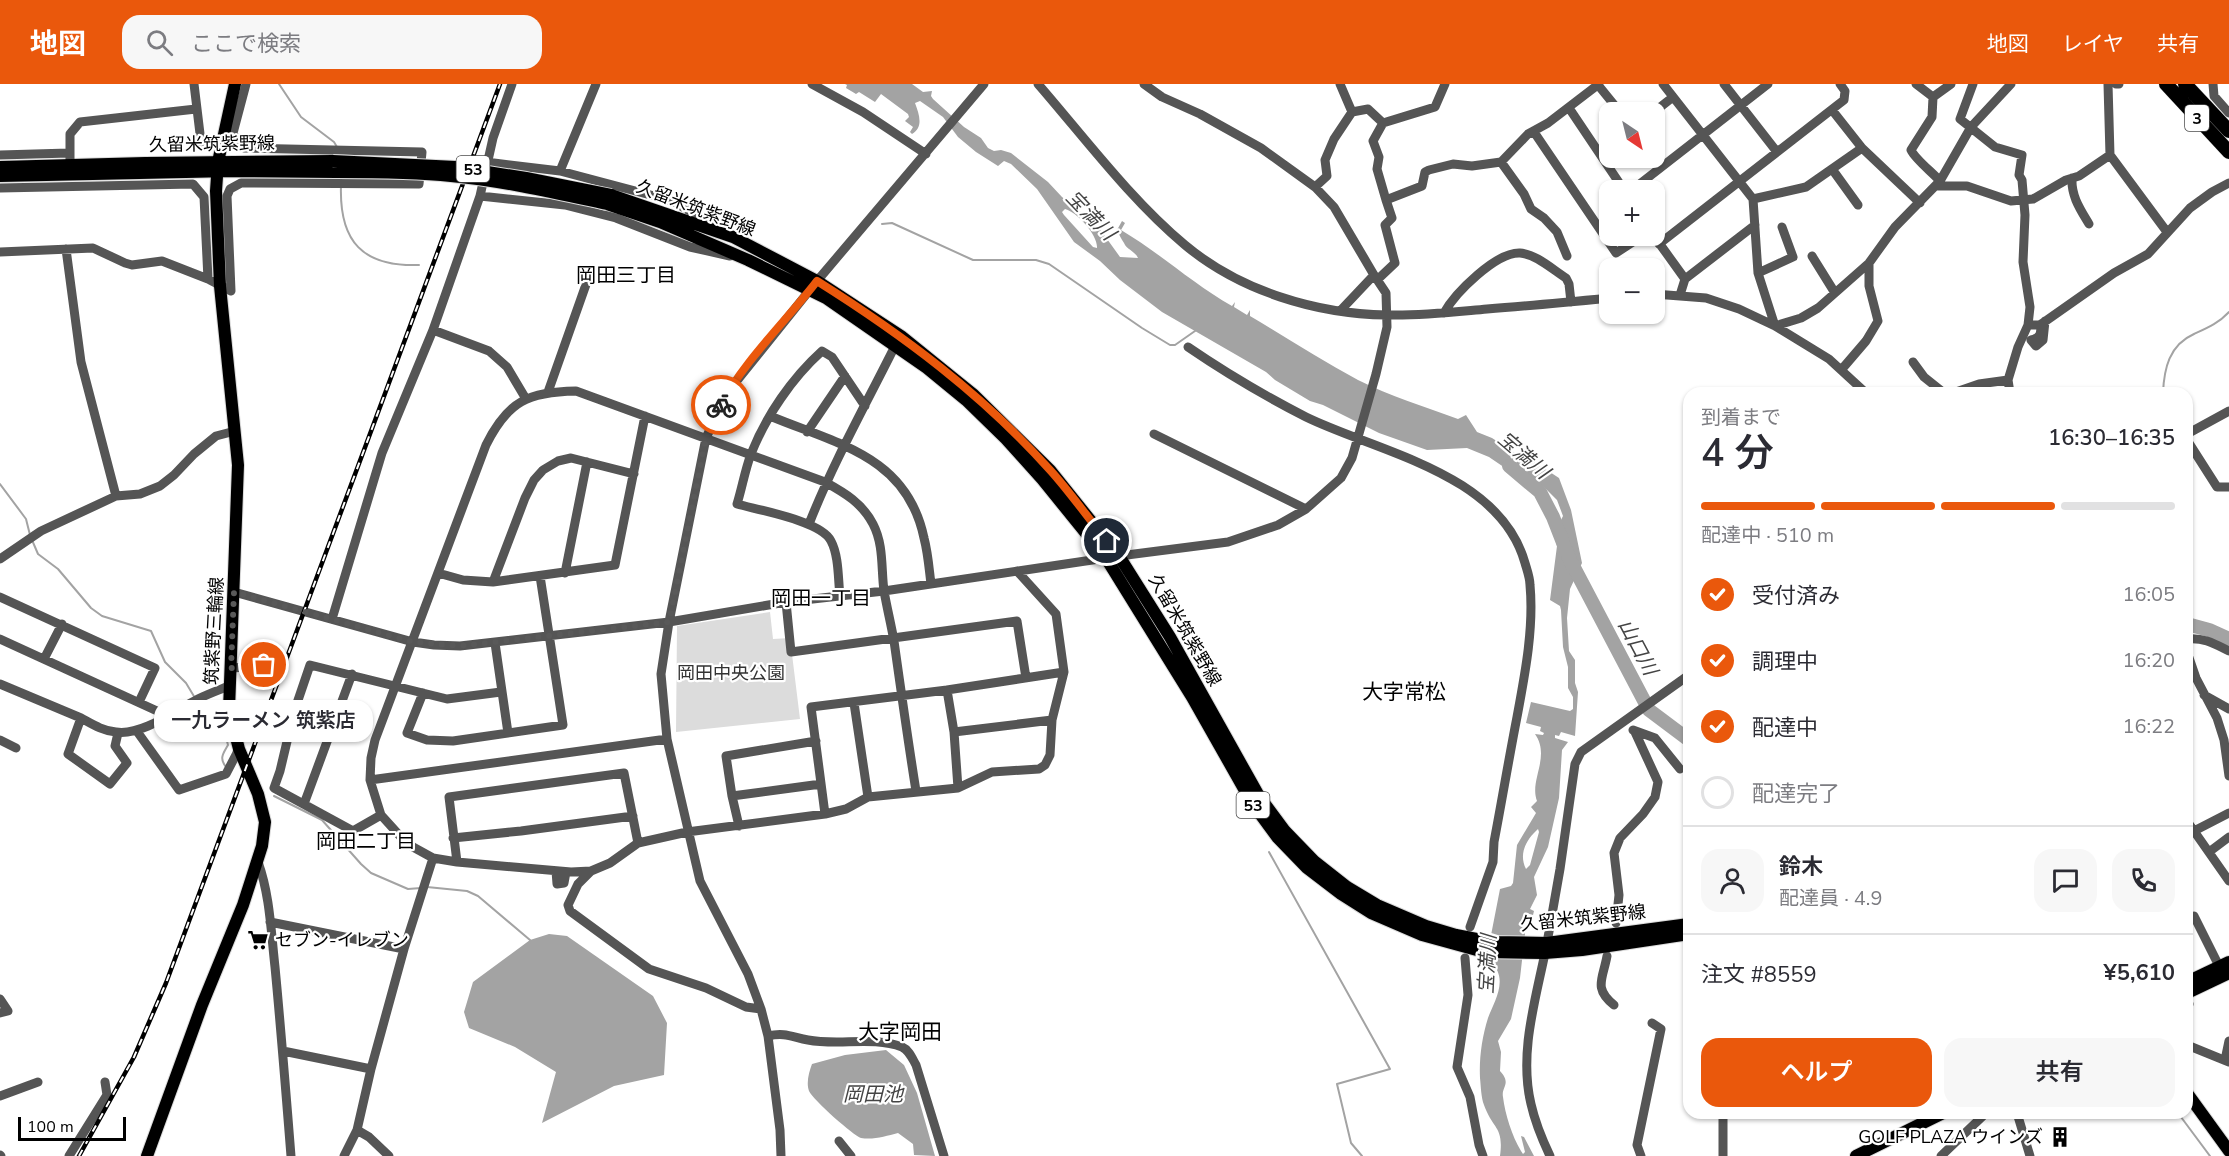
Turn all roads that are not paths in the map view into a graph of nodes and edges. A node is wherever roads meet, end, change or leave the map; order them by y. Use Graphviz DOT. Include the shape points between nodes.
graph roads {
  1 [pos="194,84"];
  2 [pos="235,84"];
  3 [pos="246,84"];
  4 [pos="512,84"];
  5 [pos="596,84"];
  6 [pos="812,84"];
  7 [pos="984,84"];
  8 [pos="1038,84"];
  9 [pos="1144,84"];
  10 [pos="1340,84"];
  11 [pos="1446,84"];
  12 [pos="1599,84"];
  13 [pos="1663,84"];
  14 [pos="1724,84"];
  15 [pos="1768,84"];
  16 [pos="1840,84"];
  17 [pos="1916,84"];
  18 [pos="1951,84"];
  19 [pos="1973,84"];
  20 [pos="2010,84"];
  21 [pos="2108,84"];
  22 [pos="2166,84"];
  23 [pos="2185,84"];
  24 [pos="2213,84"];
  25 [pos="1673,97"];
  26 [pos="1933,97"];
  27 [pos="1612,102"];
  28 [pos="1665,103"];
  29 [pos="1741,106"];
  30 [pos="1569,108"];
  31 [pos="196,109"];
  32 [pos="1832,110"];
  33 [pos="1352,112"];
  34 [pos="2229,113"];
  35 [pos="1383,123"];
  36 [pos="1971,127"];
  37 [pos="2229,131"];
  38 [pos="1534,132"];
  39 [pos="1703,136"];
  40 [pos="201,142"];
  41 [pos="1862,148"];
  42 [pos="928,151"];
  43 [pos="1777,152"];
  44 [pos="2229,152"];
  45 [pos="1599,153"];
  46 [pos="0,155"];
  47 [pos="2110,155"];
  48 [pos="486,162"];
  49 [pos="1501,162"];
  50 [pos="70,164"];
  51 [pos="0,167"];
  52 [pos="218,167"];
  53 [pos="1832,169"];
  54 [pos="560,171"];
  55 [pos="0,176"];
  56 [pos="2072,178"];
  57 [pos="1645,180"];
  58 [pos="1740,182"];
  59 [pos="1938,183"];
  60 [pos="2229,183"];
  61 [pos="1315,187"];
  62 [pos="0,188"];
  63 [pos="480,196"];
  64 [pos="1753,199"];
  65 [pos="609,200"];
  66 [pos="1386,200"];
  67 [pos="2023,200"];
  68 [pos="1920,202"];
  69 [pos="1858,205"];
  70 [pos="2089,224"];
  71 [pos="1755,225"];
  72 [pos="1599,227"];
  73 [pos="1782,227"];
  74 [pos="2167,232"];
  75 [pos="1665,234"];
  76 [pos="733,237"];
  77 [pos="1612,246"];
  78 [pos="1627,246"];
  79 [pos="1660,246"];
  80 [pos="66,249"];
  81 [pos="0,252"];
  82 [pos="1567,256"];
  83 [pos="1812,256"];
  84 [pos="748,260"];
  85 [pos="1869,263"];
  86 [pos="1758,273"];
  87 [pos="589,276"];
  88 [pos="1375,278"];
  89 [pos="208,279"];
  90 [pos="1685,279"];
  91 [pos="220,286"];
  92 [pos="813,286"];
  93 [pos="1835,293"];
  94 [pos="1665,294"];
  95 [pos="1680,295"];
  96 [pos="1599,299"];
  97 [pos="1571,302"];
  98 [pos="1340,311"];
  99 [pos="1444,312"];
  100 [pos="1388,315"];
  101 [pos="2028,325"];
  102 [pos="1774,326"];
  103 [pos="433,330"];
  104 [pos="895,346"];
  105 [pos="1188,348"];
  106 [pos="1913,362"];
  107 [pos="1842,369"];
  108 [pos="844,376"];
  109 [pos="2008,380"];
  110 [pos="1860,387"];
  111 [pos="1936,387"];
  112 [pos="1970,387"];
  113 [pos="2009,387"];
  114 [pos="548,392"];
  115 [pos="526,399"];
  116 [pos="865,406"];
  117 [pos="2229,411"];
  118 [pos="645,416"];
  119 [pos="770,416"];
  120 [pos="235,431"];
  121 [pos="2193,431"];
  122 [pos="807,432"];
  123 [pos="1154,434"];
  124 [pos="1360,435"];
  125 [pos="706,438"];
  126 [pos="843,445"];
  127 [pos="2193,449"];
  128 [pos="751,454"];
  129 [pos="587,462"];
  130 [pos="634,474"];
  131 [pos="825,482"];
  132 [pos="2229,487"];
  133 [pos="116,496"];
  134 [pos="1306,509"];
  135 [pos="809,524"];
  136 [pos="0,546"];
  137 [pos="10,551"];
  138 [pos="1119,556"];
  139 [pos="1106,558"];
  140 [pos="0,559"];
  141 [pos="1017,571"];
  142 [pos="438,573"];
  143 [pos="565,573"];
  144 [pos="540,576"];
  145 [pos="493,582"];
  146 [pos="931,584"];
  147 [pos="884,591"];
  148 [pos="234,592"];
  149 [pos="840,596"];
  150 [pos="0,597"];
  151 [pos="786,602"];
  152 [pos="332,619"];
  153 [pos="669,622"];
  154 [pos="62,624"];
  155 [pos="550,636"];
  156 [pos="2193,638"];
  157 [pos="0,639"];
  158 [pos="893,639"];
  159 [pos="413,642"];
  160 [pos="495,643"];
  161 [pos="2229,651"];
  162 [pos="44,659"];
  163 [pos="279,665"];
  164 [pos="2193,667"];
  165 [pos="231,668"];
  166 [pos="1064,672"];
  167 [pos="352,674"];
  168 [pos="1026,678"];
  169 [pos="1683,679"];
  170 [pos="0,684"];
  171 [pos="229,686"];
  172 [pos="396,688"];
  173 [pos="947,690"];
  174 [pos="501,692"];
  175 [pos="423,693"];
  176 [pos="2204,695"];
  177 [pos="900,696"];
  178 [pos="139,702"];
  179 [pos="854,703"];
  180 [pos="2229,709"];
  181 [pos="168,716"];
  182 [pos="81,718"];
  183 [pos="1052,720"];
  184 [pos="1625,722"];
  185 [pos="136,730"];
  186 [pos="954,732"];
  187 [pos="1635,732"];
  188 [pos="118,733"];
  189 [pos="508,733"];
  190 [pos="667,739"];
  191 [pos="0,740"];
  192 [pos="816,741"];
  193 [pos="16,748"];
  194 [pos="239,749"];
  195 [pos="1680,769"];
  196 [pos="2229,776"];
  197 [pos="370,780"];
  198 [pos="821,784"];
  199 [pos="274,788"];
  200 [pos="958,788"];
  201 [pos="916,791"];
  202 [pos="258,794"];
  203 [pos="732,796"];
  204 [pos="868,797"];
  205 [pos="304,804"];
  206 [pos="2229,813"];
  207 [pos="825,814"];
  208 [pos="381,815"];
  209 [pos="633,816"];
  210 [pos="739,826"];
  211 [pos="2194,831"];
  212 [pos="687,832"];
  213 [pos="2229,837"];
  214 [pos="453,838"];
  215 [pos="638,843"];
  216 [pos="2209,852"];
  217 [pos="434,858"];
  218 [pos="258,862"];
  219 [pos="457,862"];
  220 [pos="591,871"];
  221 [pos="2229,881"];
  222 [pos="2194,916"];
  223 [pos="270,922"];
  224 [pos="1616,923"];
  225 [pos="1683,925"];
  226 [pos="1470,927"];
  227 [pos="1683,935"];
  228 [pos="1491,947"];
  229 [pos="1542,948"];
  230 [pos="404,949"];
  231 [pos="1607,956"];
  232 [pos="1465,958"];
  233 [pos="2226,967"];
  234 [pos="2193,980"];
  235 [pos="2193,989"];
  236 [pos="0,999"];
  237 [pos="1614,1005"];
  238 [pos="761,1009"];
  239 [pos="0,1013"];
  240 [pos="1652,1023"];
  241 [pos="768,1036"];
  242 [pos="2229,1041"];
  243 [pos="2193,1047"];
  244 [pos="283,1051"];
  245 [pos="2227,1061"];
  246 [pos="371,1069"];
  247 [pos="38,1082"];
  248 [pos="105,1082"];
  249 [pos="0,1095"];
  250 [pos="2193,1101"];
  251 [pos="2193,1114"];
  252 [pos="1723,1119"];
  253 [pos="1931,1119"];
  254 [pos="1980,1119"];
  255 [pos="2019,1119"];
  256 [pos="357,1130"];
  257 [pos="839,1142"];
  258 [pos="2229,1151"];
  259 [pos="69,1156"];
  260 [pos="147,1156"];
  261 [pos="291,1156"];
  262 [pos="344,1156"];
  263 [pos="389,1156"];
  264 [pos="781,1156"];
  265 [pos="851,1156"];
  266 [pos="944,1156"];
  267 [pos="1483,1156"];
  268 [pos="1550,1156"];
  269 [pos="1641,1156"];
  270 [pos="1723,1156"];
  271 [pos="1856,1156"];
  272 [pos="1941,1156"];
  273 [pos="2030,1156"];
  274 [pos="2224,1156"];
  1 -- 31 [label="street"];
  2 -- 52 [label="main road, 筑紫野三輪線"];
  3 -- 91 [label="street" via="233,133 244,148 422,152 419,184 235,185 227,196 231,291"];
  4 -- 48 [label="street"];
  5 -- 54 [label="street"];
  6 -- 42 [label="street"];
  7 -- 42 [label="street"];
  8 -- 98 [label="street" via="1156,219 1195,253 1255,287 1295,302"];
  9 -- 61 [label="street" via="1261,148"];
  10 -- 33 [label="street"];
  11 -- 35 [label="street" via="1435,107"];
  12 -- 27 [label="street"];
  12 -- 30 [label="street"];
  13 -- 25 [label="street"];
  14 -- 29 [label="street"];
  15 -- 29 [label="street"];
  16 -- 32 [label="street" via="1845,91 1844,100"];
  17 -- 26 [label="street"];
  18 -- 26 [label="street"];
  19 -- 36 [label="street" via="1960,119"];
  20 -- 36 [label="street"];
  21 -- 47 [label="street"];
  22 -- 44 [label="highway, 3"];
  23 -- 37 [label="highway, 3"];
  24 -- 34 [label="street" via="2214,96"];
  25 -- 28 [label="street"];
  25 -- 39 [label="street"];
  26 -- 59 [label="street" via="1932,117 1911,153 1928,166"];
  29 -- 39 [label="street"];
  29 -- 43 [label="street"];
  30 -- 38 [label="street"];
  30 -- 45 [label="street"];
  31 -- 40 [label="street"];
  31 -- 50 [label="street" via="80,122 70,134"];
  32 -- 41 [label="street"];
  32 -- 43 [label="street"];
  33 -- 35 [label="street" via="1368,109"];
  33 -- 61 [label="street" via="1325,160 1327,176"];
  35 -- 66 [label="street" via="1373,141"];
  36 -- 59 [label="street"];
  36 -- 67 [label="street" via="1995,147 2022,155 2019,175"];
  38 -- 49 [label="street"];
  38 -- 72 [label="street"];
  39 -- 57 [label="street"];
  39 -- 58 [label="street"];
  41 -- 53 [label="street"];
  41 -- 68 [label="street"];
  42 -- 92 [label="street"];
  43 -- 58 [label="street"];
  46 -- 50 [label="street"];
  47 -- 56 [label="street"];
  47 -- 74 [label="street"];
  48 -- 54 [label="street"];
  48 -- 63 [label="street"];
  49 -- 66 [label="street" via="1453,164 1429,170 1422,186"];
  49 -- 82 [label="street" via="1534,213 1545,218 1557,232"];
  50 -- 51 [label="main road, 久留米筑紫野線 / 53"];
  50 -- 52 [label="main road, 久留米筑紫野線 / 53"];
  50 -- 55 [label="main road, 久留米筑紫野線 / 53"];
  52 -- 65 [label="main road, 久留米筑紫野線 / 53, bridge" via="334,166 454,176"];
  52 -- 91 [label="main road, 筑紫野三輪線"];
  53 -- 64 [label="street" via="1806,187"];
  53 -- 69 [label="street"];
  54 -- 76 [label="street" via="676,203"];
  56 -- 67 [label="street" via="2033,199"];
  56 -- 70 [label="street" via="2075,199"];
  58 -- 64 [label="street"];
  58 -- 75 [label="street"];
  59 -- 67 [label="street" via="1967,186 2001,199"];
  59 -- 68 [label="street"];
  60 -- 74 [label="street" via="2190,208"];
  61 -- 88 [label="street" via="1334,207"];
  62 -- 89 [label="street" via="193,184 204,197"];
  63 -- 84 [label="street" via="566,205 616,218 690,247"];
  63 -- 103 [label="street"];
  64 -- 71 [label="street"];
  65 -- 76 [label="main road, 久留米筑紫野線 / 53"];
  65 -- 84 [label="main road, 久留米筑紫野線 / 53"];
  66 -- 88 [label="street" via="1392,218 1385,225 1395,262"];
  67 -- 101 [label="street"];
  68 -- 85 [label="street"];
  71 -- 86 [label="street"];
  71 -- 90 [label="street"];
  73 -- 86 [label="street" via="1793,257"];
  74 -- 101 [label="street" via="2148,254 2043,323"];
  76 -- 92 [label="main road, 久留米筑紫野線 / 53"];
  77 -- 78 [label="street" via="1617,253"];
  79 -- 90 [label="street"];
  80 -- 81 [label="street"];
  80 -- 89 [label="street" via="93,248 132,265 162,261"];
  80 -- 133 [label="street" via="81,362"];
  83 -- 93 [label="street"];
  84 -- 92 [label="main road, 久留米筑紫野線 / 53"];
  85 -- 93 [label="street"];
  85 -- 107 [label="street" via="1869,286 1878,321"];
  86 -- 102 [label="street"];
  87 -- 114 [label="street"];
  88 -- 98 [label="street"];
  88 -- 100 [label="street" via="1386,293"];
  89 -- 91 [label="street"];
  90 -- 95 [label="street"];
  91 -- 120 [label="main road, 筑紫野三輪線"];
  92 -- 104 [label="main road, 久留米筑紫野線 / 53"];
  92 -- 125 [label="street" via="727,393"];
  92 -- 138 [label="main road, 久留米筑紫野線 / 53" via="901,336 974,395 1050,470"];
  93 -- 102 [label="street" via="1801,318"];
  94 -- 95 [label="street"];
  95 -- 102 [label="street" via="1724,303"];
  96 -- 97 [label="street"];
  97 -- 99 [label="street"];
  97 -- 99 [label="street" via="1566,278 1521,253 1500,258 1459,291"];
  98 -- 100 [label="street"];
  99 -- 100 [label="street"];
  100 -- 124 [label="street"];
  101 -- 109 [label="street"];
  102 -- 107 [label="street"];
  103 -- 115 [label="street" via="489,351 507,367"];
  103 -- 152 [label="street" via="382,453"];
  104 -- 116 [label="street"];
  104 -- 139 [label="main road, 久留米筑紫野線 / 53" via="950,387 1006,439"];
  105 -- 124 [label="street" via="1307,417"];
  106 -- 111 [label="street"];
  107 -- 110 [label="street"];
  108 -- 116 [label="street"];
  108 -- 119 [label="street" via="832,357 822,351"];
  108 -- 122 [label="street"];
  109 -- 112 [label="street"];
  109 -- 113 [label="street"];
  114 -- 115 [label="street"];
  114 -- 118 [label="street" via="576,391"];
  115 -- 142 [label="street" via="510,408 497,423"];
  116 -- 126 [label="street"];
  117 -- 121 [label="street"];
  118 -- 125 [label="street"];
  118 -- 130 [label="street"];
  119 -- 122 [label="street"];
  119 -- 128 [label="street"];
  120 -- 133 [label="street" via="216,436 160,486 140,494"];
  120 -- 148 [label="main road, 筑紫野三輪線" via="238,465"];
  122 -- 126 [label="street"];
  123 -- 134 [label="street"];
  124 -- 134 [label="street" via="1341,478"];
  124 -- 226 [label="street" via="1428,466 1476,496 1505,522 1523,556 1530,584 1524,678 1492,862"];
  125 -- 128 [label="street"];
  125 -- 153 [label="street"];
  126 -- 131 [label="street"];
  126 -- 146 [label="street" via="881,466 907,494 924,537"];
  127 -- 132 [label="street" via="2217,487"];
  128 -- 131 [label="street"];
  128 -- 135 [label="street" via="737,504"];
  129 -- 130 [label="street"];
  129 -- 143 [label="street"];
  129 -- 145 [label="street" via="571,458 558,461 534,480"];
  130 -- 143 [label="street" via="615,565"];
  131 -- 135 [label="street"];
  131 -- 147 [label="street" via="852,497 873,524 880,545"];
  133 -- 137 [label="street" via="41,531"];
  134 -- 138 [label="street" via="1278,525 1228,542"];
  135 -- 149 [label="street" via="831,540"];
  136 -- 137 [label="street"];
  137 -- 140 [label="street"];
  138 -- 139 [label="street"];
  138 -- 228 [label="main road, 久留米筑紫野線 / 53" via="1170,637 1259,796 1292,839 1347,887 1377,905"];
  139 -- 141 [label="street"];
  139 -- 228 [label="main road, 久留米筑紫野線 / 53" via="1252,803 1277,837 1341,894 1371,913 1422,935"];
  141 -- 146 [label="street"];
  141 -- 166 [label="street" via="1056,614"];
  142 -- 145 [label="street"];
  142 -- 159 [label="street"];
  143 -- 144 [label="street"];
  144 -- 145 [label="street"];
  144 -- 155 [label="street"];
  146 -- 147 [label="street"];
  147 -- 149 [label="street"];
  147 -- 158 [label="street"];
  148 -- 152 [label="street"];
  148 -- 165 [label="main road, 筑紫野三輪線"];
  149 -- 151 [label="street"];
  150 -- 154 [label="street"];
  151 -- 153 [label="street"];
  151 -- 158 [label="street" via="791,652"];
  152 -- 159 [label="street"];
  153 -- 155 [label="street"];
  153 -- 190 [label="street" via="661,674"];
  154 -- 162 [label="street"];
  154 -- 178 [label="street" via="155,668"];
  155 -- 160 [label="street"];
  155 -- 189 [label="street" via="562,725"];
  156 -- 161 [label="street"];
  157 -- 162 [label="street"];
  158 -- 168 [label="street" via="1017,621"];
  158 -- 177 [label="street"];
  159 -- 160 [label="street" via="460,646"];
  159 -- 172 [label="street"];
  160 -- 174 [label="street"];
  162 -- 178 [label="street"];
  163 -- 165 [label="street"];
  164 -- 176 [label="street"];
  165 -- 171 [label="main road, 筑紫野三輪線"];
  166 -- 168 [label="street"];
  166 -- 183 [label="street"];
  167 -- 172 [label="street"];
  167 -- 199 [label="street" via="310,665"];
  167 -- 205 [label="street"];
  168 -- 173 [label="street"];
  169 -- 184 [label="street"];
  170 -- 182 [label="street"];
  171 -- 181 [label="street"];
  171 -- 194 [label="main road, 筑紫野三輪線" via="229,710"];
  172 -- 175 [label="street"];
  172 -- 197 [label="street" via="375,740"];
  173 -- 177 [label="street"];
  173 -- 186 [label="street"];
  174 -- 175 [label="street" via="447,699"];
  174 -- 189 [label="street"];
  175 -- 189 [label="street" via="407,734 453,741"];
  176 -- 180 [label="street"];
  176 -- 196 [label="street" via="2224,740"];
  177 -- 179 [label="street"];
  177 -- 201 [label="street"];
  178 -- 181 [label="street"];
  179 -- 192 [label="street" via="812,707"];
  179 -- 204 [label="street"];
  181 -- 185 [label="street"];
  182 -- 188 [label="street"];
  182 -- 188 [label="street" via="68,754 110,784 127,764 114,746"];
  183 -- 186 [label="street"];
  183 -- 200 [label="street" via="1050,755 1039,770 992,772"];
  184 -- 187 [label="street"];
  184 -- 229 [label="street" via="1581,752 1575,764 1560,869"];
  185 -- 188 [label="street"];
  185 -- 194 [label="street" via="179,790 226,774"];
  186 -- 200 [label="street"];
  187 -- 195 [label="street" via="1655,738"];
  187 -- 224 [label="street" via="1658,782 1655,797 1620,838 1614,853 1619,895"];
  190 -- 197 [label="street"];
  190 -- 212 [label="street"];
  191 -- 193 [label="street"];
  192 -- 198 [label="street"];
  192 -- 203 [label="street" via="726,756"];
  194 -- 202 [label="main road, 筑紫野三輪線"];
  197 -- 208 [label="street"];
  198 -- 203 [label="street"];
  198 -- 207 [label="street"];
  199 -- 202 [label="street"];
  199 -- 205 [label="street"];
  200 -- 201 [label="street"];
  201 -- 204 [label="street"];
  202 -- 218 [label="main road, 筑紫野三輪線" via="265,822"];
  203 -- 210 [label="street"];
  204 -- 207 [label="street" via="846,809"];
  205 -- 208 [label="street" via="353,831"];
  206 -- 211 [label="street"];
  207 -- 210 [label="street"];
  208 -- 217 [label="street" via="406,842"];
  209 -- 214 [label="street"];
  209 -- 214 [label="street" via="624,773 449,797"];
  209 -- 215 [label="street"];
  210 -- 212 [label="street"];
  211 -- 216 [label="street"];
  212 -- 215 [label="street"];
  212 -- 238 [label="street" via="700,881 748,974"];
  213 -- 216 [label="street"];
  214 -- 219 [label="street"];
  215 -- 220 [label="street" via="610,864"];
  216 -- 221 [label="street"];
  217 -- 219 [label="street"];
  217 -- 230 [label="street"];
  218 -- 223 [label="street"];
  218 -- 260 [label="main road, 筑紫野三輪線"];
  219 -- 220 [label="street" via="561,872"];
  220 -- 238 [label="street" via="578,884 568,905 570,911 649,969 706,988 746,1007"];
  222 -- 233 [label="street"];
  223 -- 230 [label="street"];
  223 -- 244 [label="street"];
  225 -- 229 [label="main road, 久留米筑紫野線 / 53"];
  227 -- 229 [label="main road, 久留米筑紫野線 / 53" via="1582,950"];
  228 -- 229 [label="main road, 久留米筑紫野線 / 53"];
  229 -- 268 [label="street" via="1528,1038 1527,1078 1530,1104"];
  230 -- 246 [label="street"];
  231 -- 237 [label="street" via="1600,989"];
  232 -- 267 [label="street" via="1468,995 1457,1067 1470,1097"];
  233 -- 234 [label="main road"];
  233 -- 235 [label="main road"];
  236 -- 239 [label="street" via="8,1011"];
  238 -- 241 [label="street"];
  240 -- 269 [label="street" via="1661,1029 1637,1145"];
  241 -- 264 [label="street"];
  241 -- 266 [label="street" via="780,1033 809,1040 903,1047 916,1065"];
  242 -- 245 [label="street"];
  243 -- 245 [label="street"];
  244 -- 246 [label="street"];
  244 -- 261 [label="street"];
  246 -- 256 [label="street"];
  247 -- 249 [label="street"];
  248 -- 259 [label="street" via="107,1095"];
  250 -- 258 [label="main road"];
  251 -- 274 [label="main road"];
  252 -- 270 [label="street"];
  253 -- 271 [label="main road"];
  254 -- 272 [label="street"];
  255 -- 273 [label="street"];
  256 -- 262 [label="street"];
  256 -- 263 [label="street"];
  257 -- 265 [label="street"];
}
